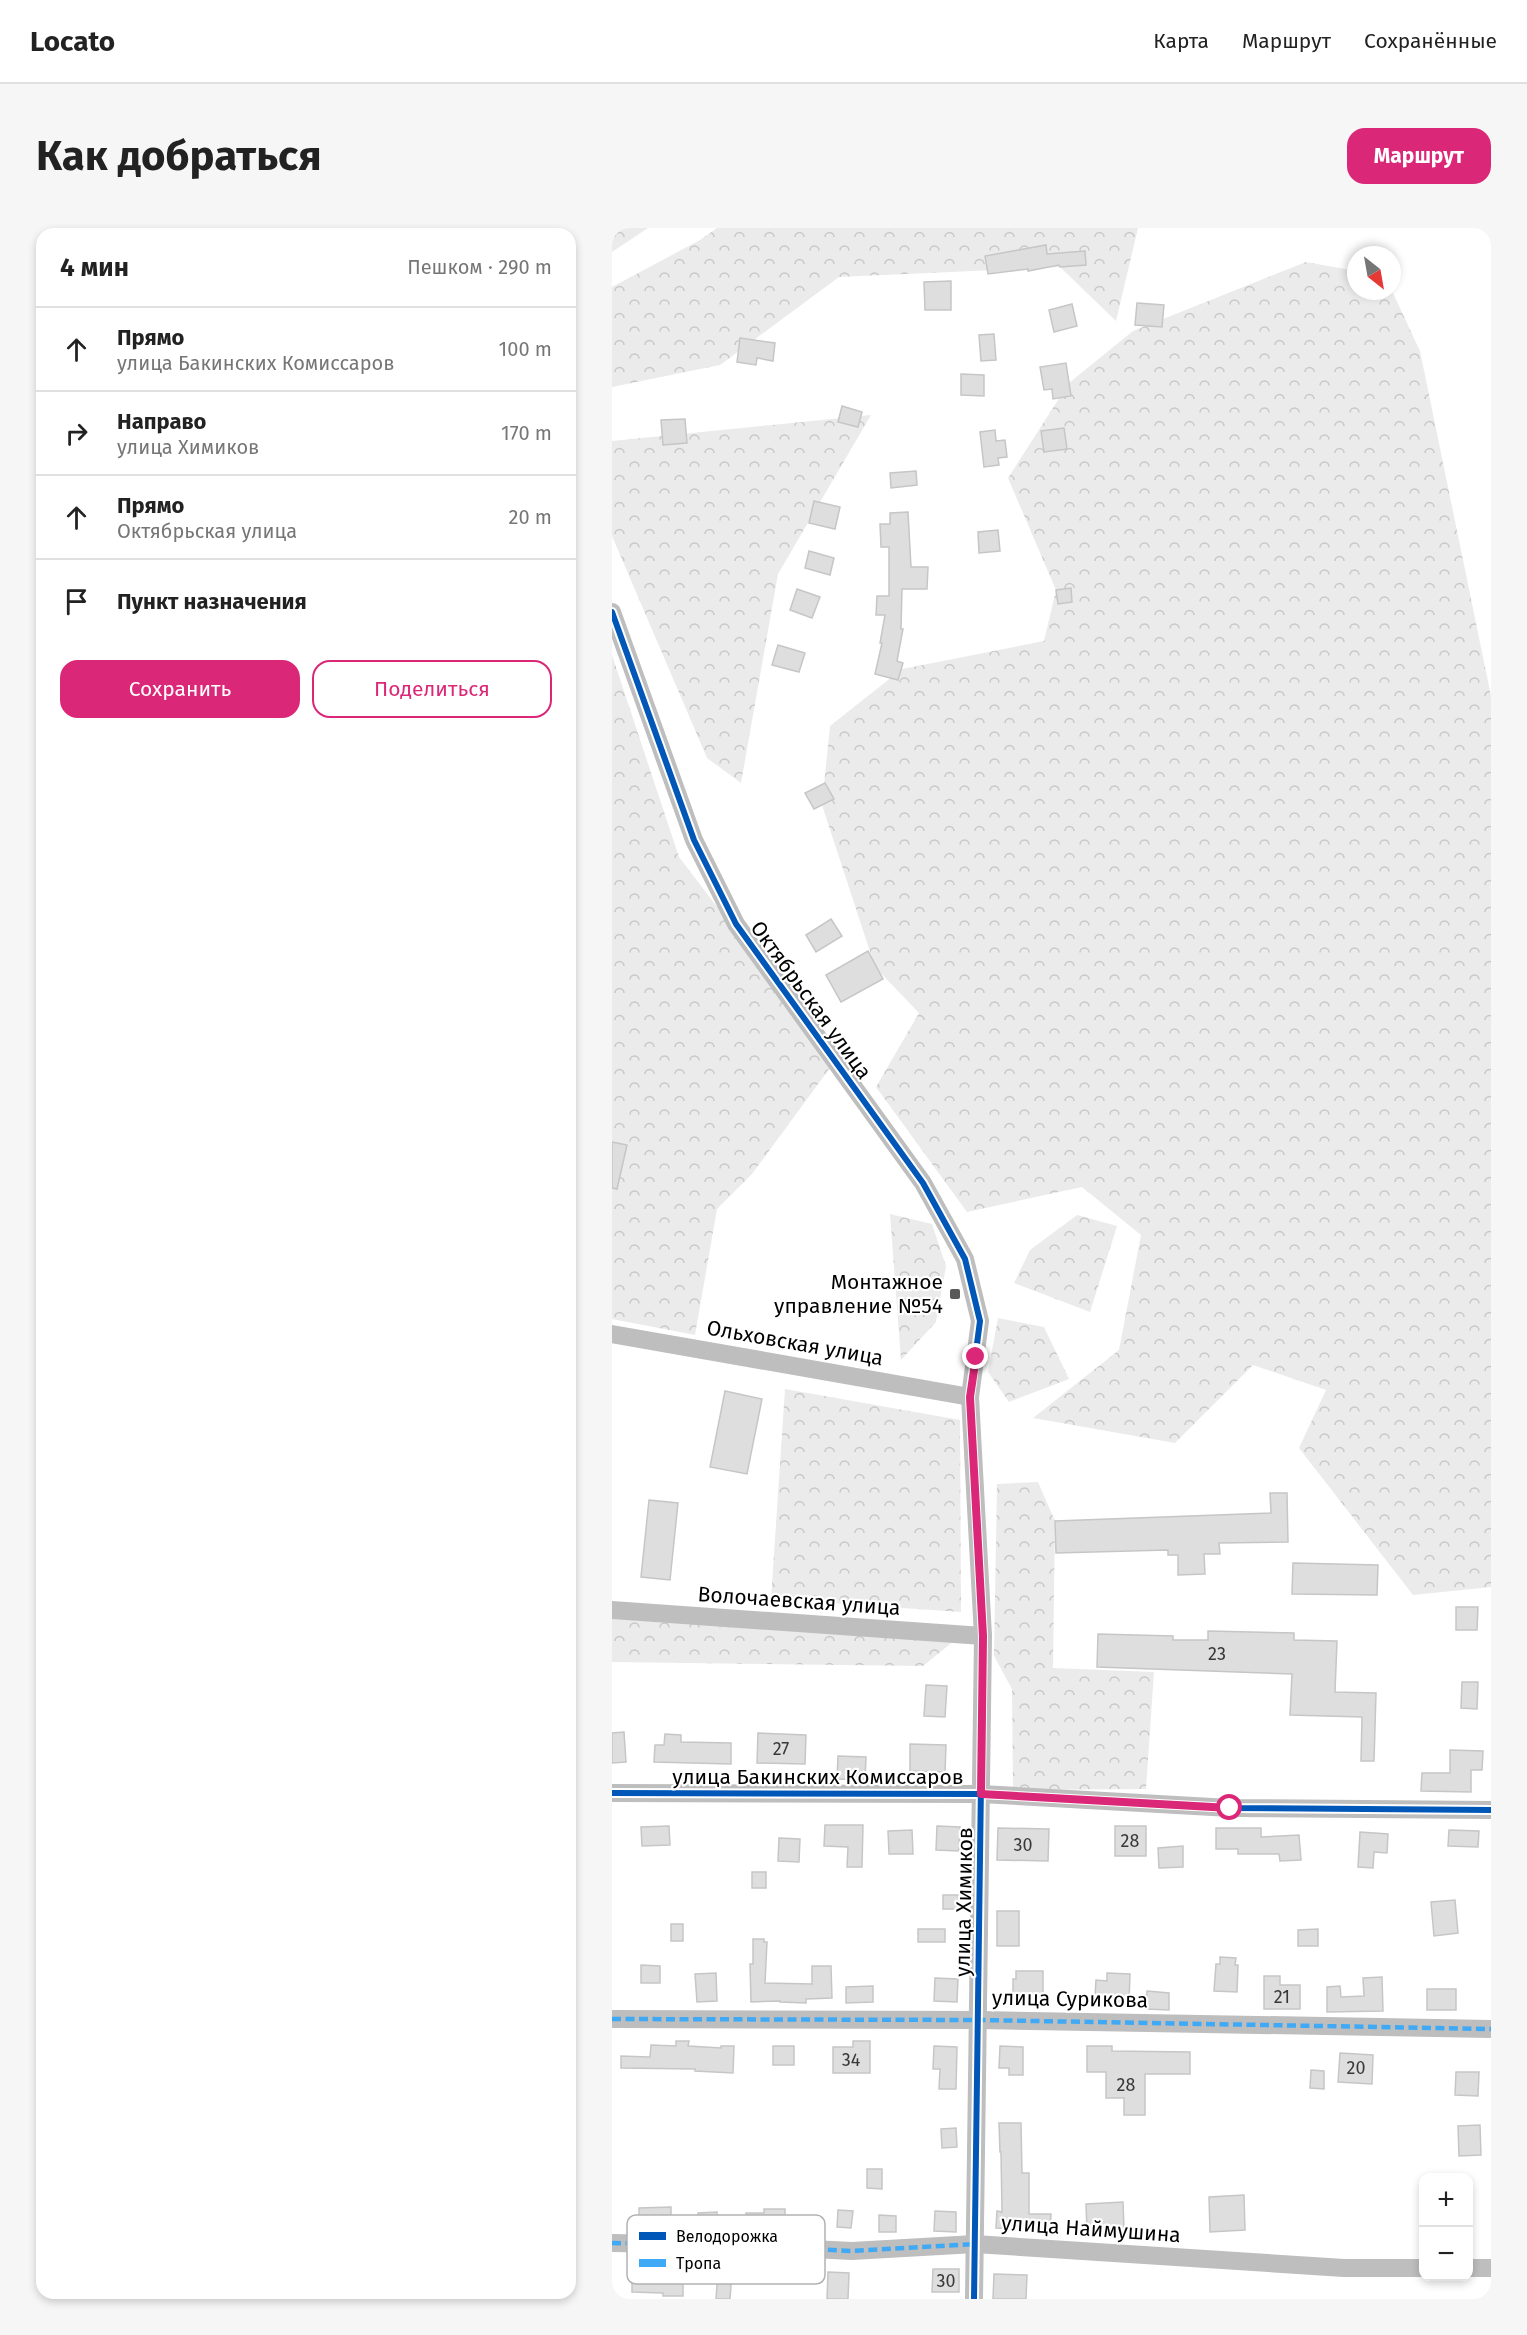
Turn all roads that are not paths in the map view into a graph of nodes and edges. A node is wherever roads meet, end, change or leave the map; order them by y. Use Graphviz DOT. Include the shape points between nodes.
graph roads {
  1 [pos="612,612"];
  2 [pos="612,1334"];
  3 [pos="970,1397"];
  4 [pos="612,1610"];
  5 [pos="983,1636"];
  6 [pos="612,1793"];
  7 [pos="981,1794"];
  8 [pos="1491,1810"];
  9 [pos="612,2019"];
  10 [pos="979,2020"];
  11 [pos="1491,2029"];
  12 [pos="612,2243"];
  13 [pos="627,2243"];
  14 [pos="975,2244"];
  15 [pos="825,2250"];
  16 [pos="1419,2268"];
  17 [pos="1473,2268"];
  18 [pos="1491,2268"];
  19 [pos="974,2299"];
  1 -- 3 [label="street, Октябрьская улица" via="694,840 736,924 924,1183 965,1259 980,1321"];
  2 -- 3 [label="street, Ольховская улица"];
  3 -- 5 [label="street, улица Химиков"];
  4 -- 5 [label="street, Волочаевская улица"];
  5 -- 7 [label="street, улица Химиков"];
  6 -- 7 [label="street, улица Бакинских Комиссаров"];
  7 -- 8 [label="street, улица Бакинских Комиссаров" via="1230,1808"];
  7 -- 10 [label="street, улица Химиков"];
  9 -- 10 [label="street, улица Сурикова"];
  10 -- 11 [label="street, улица Сурикова"];
  10 -- 14 [label="street, улица Химиков"];
  12 -- 13 [label="street, улица Наймушина"];
  14 -- 15 [label="street, улица Наймушина"];
  14 -- 16 [label="street, улица Наймушина" via="1344,2268"];
  14 -- 19 [label="street, улица Химиков"];
  17 -- 18 [label="street"];
}
